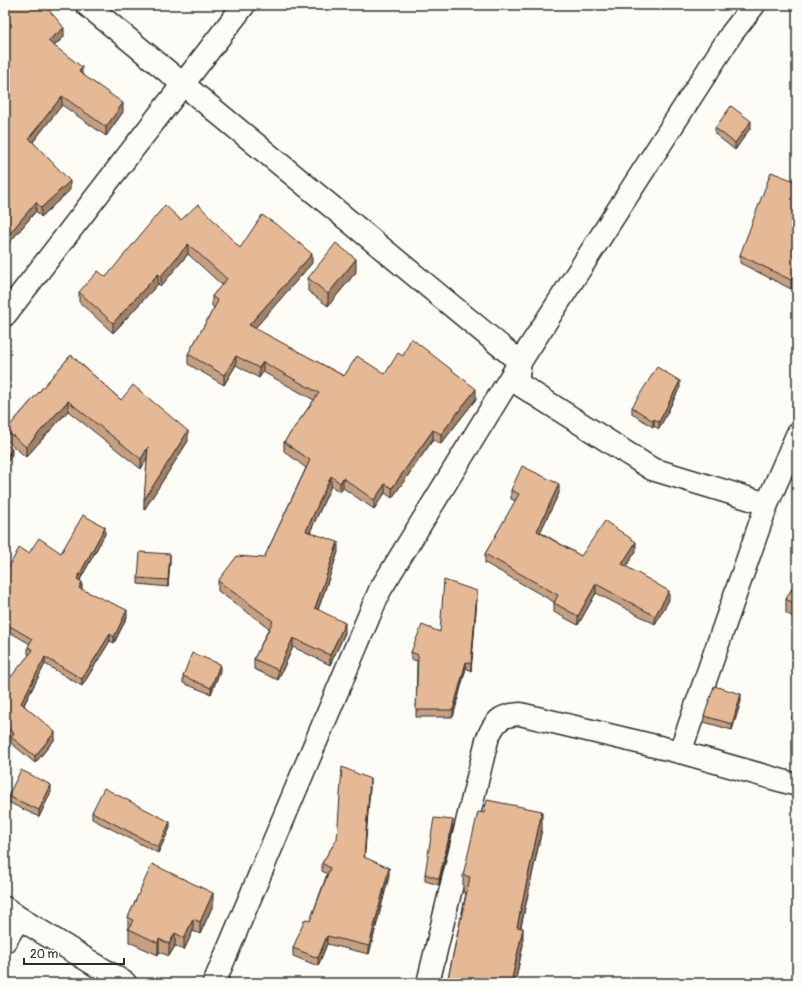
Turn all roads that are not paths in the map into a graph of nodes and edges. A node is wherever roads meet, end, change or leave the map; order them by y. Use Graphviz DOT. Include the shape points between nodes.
graph roads {
  1 [pos="87,5"];
  2 [pos="244,5"];
  3 [pos="754,5"];
  4 [pos="184,84"];
  5 [pos="5,315"];
  6 [pos="520,362"];
  7 [pos="797,435"];
  8 [pos="767,504"];
  9 [pos="680,752"];
  10 [pos="797,785"];
  11 [pos="12,913"];
  12 [pos="5,941"];
  13 [pos="126,983"];
  14 [pos="214,983"];
  15 [pos="428,983"];
  1 -- 4 [label="street"];
  2 -- 4 [label="street"];
  3 -- 6 [label="street" via="732,33"];
  4 -- 5 [label="street"];
  4 -- 6 [label="street"];
  6 -- 8 [label="street" via="517,383 652,469"];
  6 -- 14 [label="street" via="380,590"];
  7 -- 8 [label="street"];
  8 -- 9 [label="street"];
  9 -- 10 [label="street"];
  9 -- 15 [label="street" via="520,714 498,720 487,740"];
  11 -- 12 [label="street"];
  11 -- 13 [label="street"];
}
